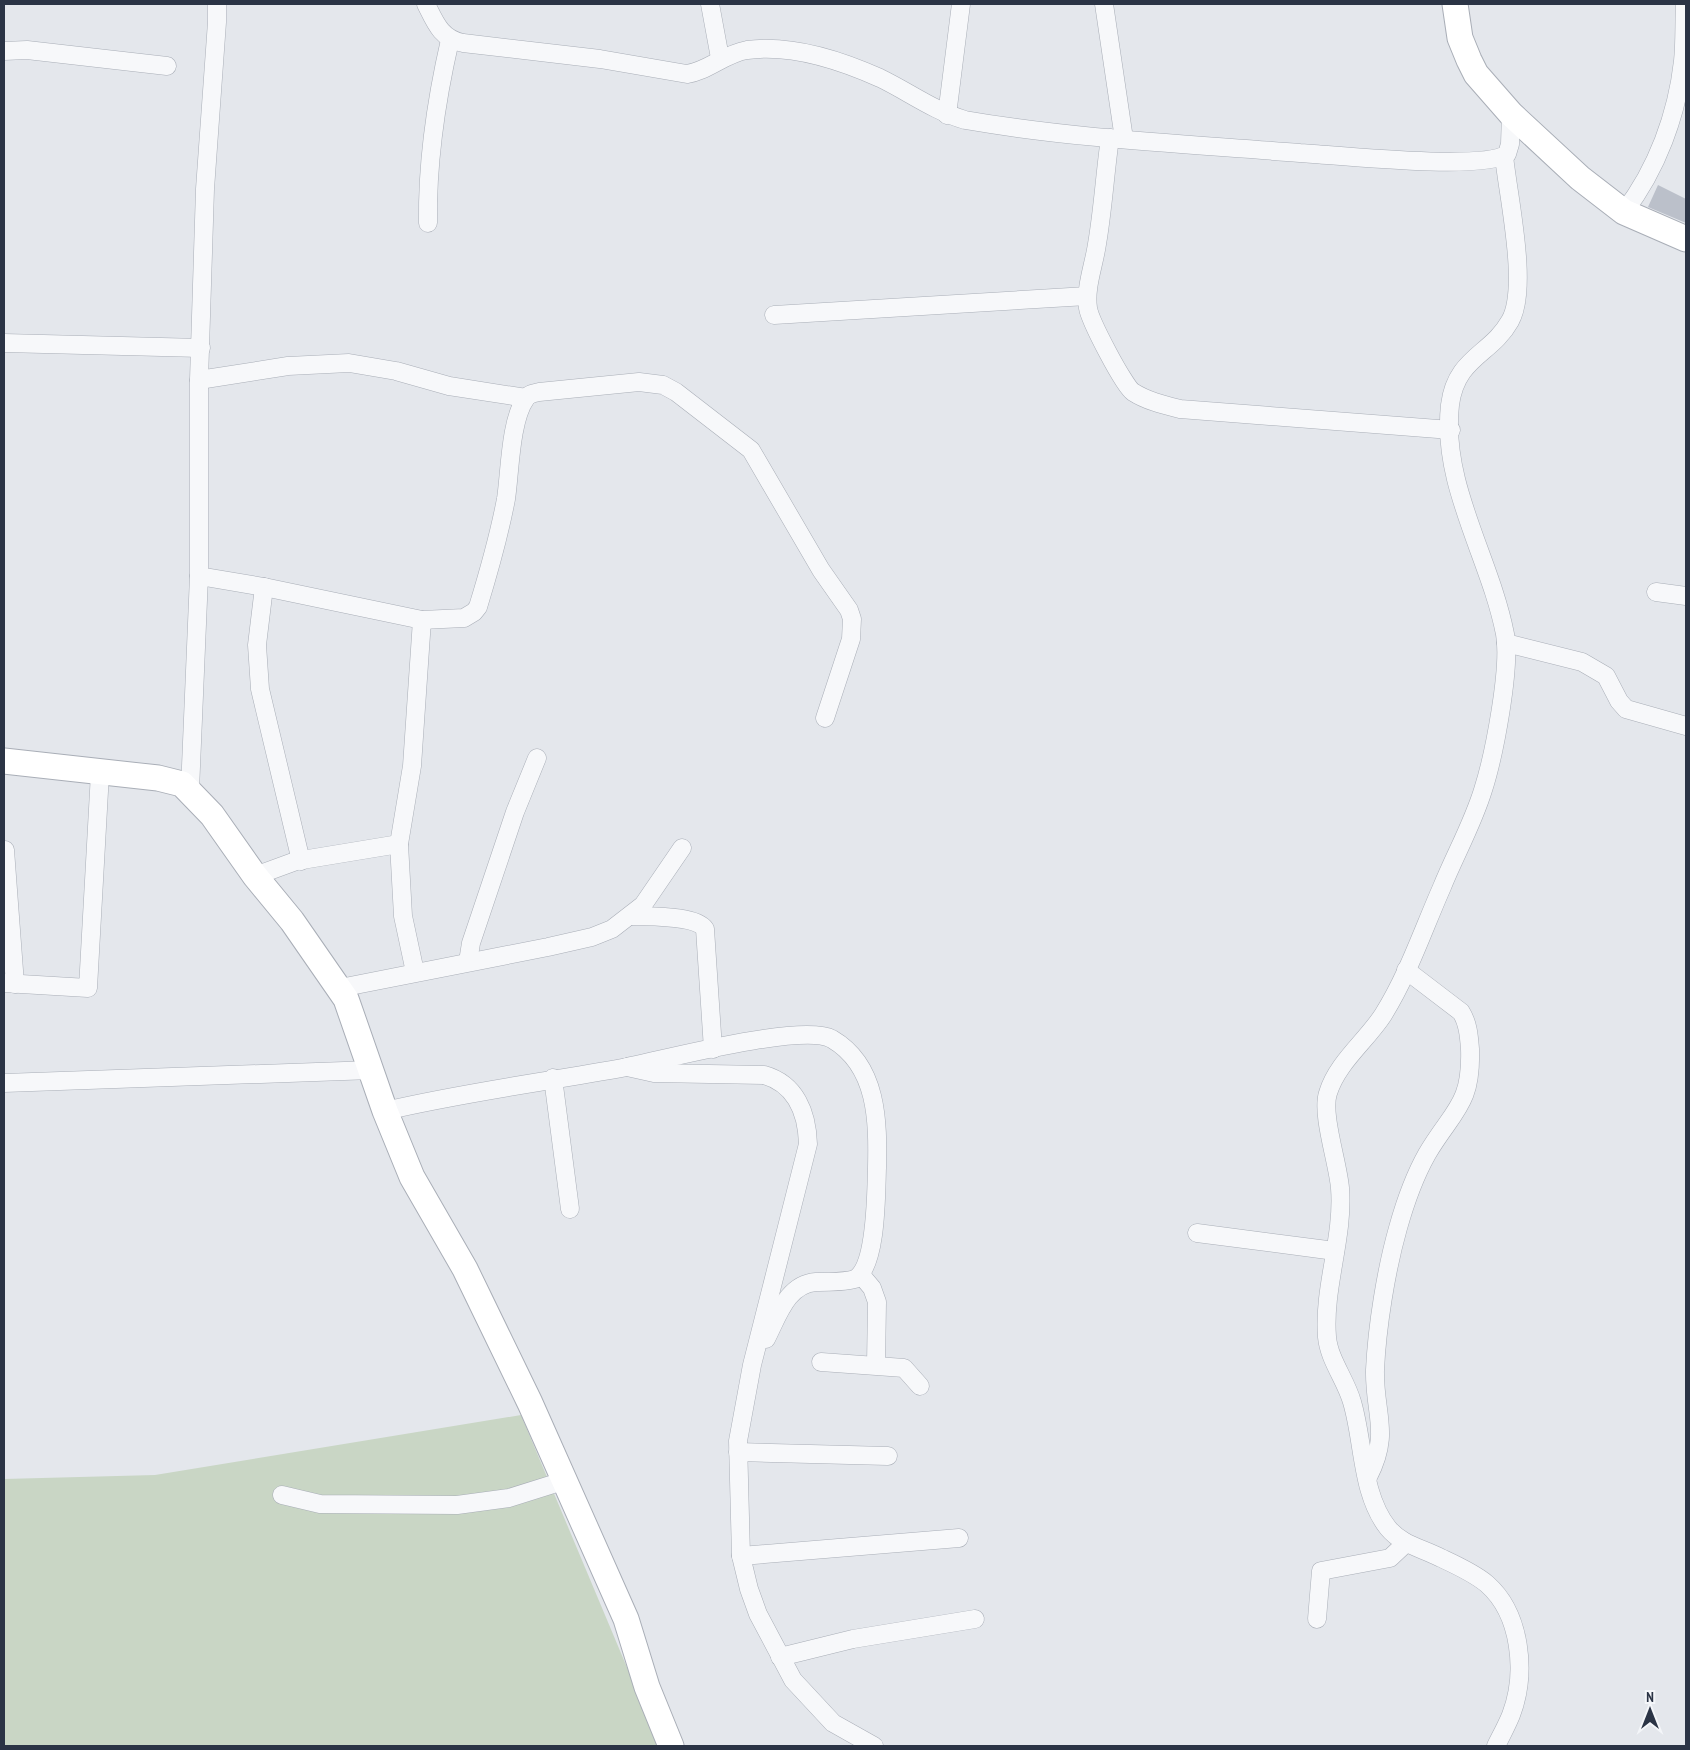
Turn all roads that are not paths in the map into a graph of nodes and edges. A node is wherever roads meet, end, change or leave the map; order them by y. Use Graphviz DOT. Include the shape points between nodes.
graph roads {
  1 [pos="216,4"];
  2 [pos="426,4"];
  3 [pos="710,4"];
  4 [pos="961,4"];
  5 [pos="1104,4"];
  6 [pos="1455,4"];
  7 [pos="1685,4"];
  8 [pos="450,40"];
  9 [pos="4,50"];
  10 [pos="720,58"];
  11 [pos="166,66"];
  12 [pos="1511,114"];
  13 [pos="947,115"];
  14 [pos="1117,138"];
  15 [pos="1504,156"];
  16 [pos="1624,212"];
  17 [pos="428,224"];
  18 [pos="1686,239"];
  19 [pos="1087,296"];
  20 [pos="774,315"];
  21 [pos="4,343"];
  22 [pos="201,348"];
  23 [pos="199,380"];
  24 [pos="526,398"];
  25 [pos="1451,430"];
  26 [pos="199,576"];
  27 [pos="264,587"];
  28 [pos="1656,592"];
  29 [pos="1686,596"];
  30 [pos="422,620"];
  31 [pos="1506,643"];
  32 [pos="825,718"];
  33 [pos="1686,726"];
  34 [pos="536,758"];
  35 [pos="4,761"];
  36 [pos="100,773"];
  37 [pos="190,790"];
  38 [pos="399,844"];
  39 [pos="682,848"];
  40 [pos="5,850"];
  41 [pos="301,861"];
  42 [pos="255,876"];
  43 [pos="632,916"];
  44 [pos="468,962"];
  45 [pos="1406,970"];
  46 [pos="416,972"];
  47 [pos="9,984"];
  48 [pos="340,988"];
  49 [pos="713,1048"];
  50 [pos="627,1067"];
  51 [pos="372,1070"];
  52 [pos="553,1078"];
  53 [pos="4,1083"];
  54 [pos="385,1111"];
  55 [pos="570,1209"];
  56 [pos="1198,1233"];
  57 [pos="1335,1251"];
  58 [pos="861,1275"];
  59 [pos="821,1362"];
  60 [pos="752,1365"];
  61 [pos="876,1365"];
  62 [pos="920,1386"];
  63 [pos="738,1452"];
  64 [pos="888,1456"];
  65 [pos="1368,1477"];
  66 [pos="563,1481"];
  67 [pos="282,1495"];
  68 [pos="960,1538"];
  69 [pos="1406,1543"];
  70 [pos="742,1556"];
  71 [pos="975,1619"];
  72 [pos="1317,1619"];
  73 [pos="780,1657"];
  74 [pos="671,1746"];
  75 [pos="874,1746"];
  76 [pos="1496,1746"];
  1 -- 22 [label="street" via="205,189"];
  2 -- 8 [label="street" via="440,31"];
  3 -- 10 [label="street"];
  4 -- 13 [label="street"];
  5 -- 14 [label="street"];
  6 -- 12 [label="street" via="1460,38 1468,60"];
  7 -- 16 [label="street" via="1681,76 1665,134 1643,187"];
  8 -- 10 [label="street" via="600,59 674,74 697,73"];
  8 -- 17 [label="street" via="434,126 428,183"];
  9 -- 11 [label="street"];
  10 -- 13 [label="street" via="756,50 814,54 879,78"];
  12 -- 15 [label="street" via="1510,144"];
  12 -- 16 [label="street" via="1580,178"];
  13 -- 14 [label="street" via="983,123"];
  14 -- 15 [label="street" via="1389,160 1442,161"];
  14 -- 19 [label="street"];
  15 -- 25 [label="street" via="1517,265 1517,300 1510,322 1502,333 1463,369 1452,394"];
  16 -- 18 [label="street"];
  19 -- 20 [label="street"];
  19 -- 25 [label="street" via="1089,315 1126,385 1151,401 1180,408"];
  21 -- 22 [label="street"];
  22 -- 23 [label="street"];
  23 -- 24 [label="street" via="288,366 348,363 396,371 449,386"];
  23 -- 26 [label="street"];
  24 -- 30 [label="street" via="509,461 506,498 495,550 478,607 464,618"];
  24 -- 32 [label="street" via="539,392 654,383 676,392 751,450 852,619 851,639"];
  25 -- 31 [label="street" via="1455,479 1487,568"];
  26 -- 27 [label="street"];
  26 -- 37 [label="street"];
  27 -- 30 [label="street"];
  27 -- 41 [label="street" via="257,645 260,689"];
  28 -- 29 [label="street"];
  30 -- 38 [label="street" via="412,766"];
  31 -- 33 [label="street" via="1582,662 1606,676 1626,709"];
  31 -- 45 [label="street" via="1505,676 1484,790"];
  34 -- 44 [label="street" via="471,943"];
  35 -- 36 [label="street"];
  36 -- 37 [label="street" via="173,780"];
  36 -- 47 [label="street" via="88,988"];
  37 -- 42 [label="street"];
  38 -- 41 [label="street"];
  38 -- 46 [label="street" via="404,916"];
  39 -- 43 [label="street" via="650,897"];
  40 -- 47 [label="street"];
  41 -- 42 [label="street"];
  42 -- 48 [label="street"];
  43 -- 44 [label="street" via="592,938"];
  43 -- 49 [label="street" via="691,920 705,929"];
  44 -- 46 [label="street"];
  45 -- 57 [label="street" via="1382,1016 1337,1074 1325,1102 1340,1190"];
  45 -- 65 [label="street" via="1461,1012 1469,1040 1469,1083 1460,1106 1417,1174 1398,1228 1388,1273 1376,1362 1381,1439"];
  46 -- 48 [label="street"];
  48 -- 51 [label="street"];
  49 -- 50 [label="street"];
  49 -- 58 [label="street" via="782,1037 818,1036 833,1040 864,1074 875,1103 878,1123 872,1239 868,1264"];
  50 -- 52 [label="street"];
  50 -- 60 [label="street" via="654,1074 764,1075 774,1078 790,1091 806,1119 808,1144"];
  51 -- 53 [label="street"];
  51 -- 54 [label="street"];
  52 -- 54 [label="street" via="450,1095"];
  52 -- 55 [label="street"];
  54 -- 66 [label="street" via="412,1177 465,1269 530,1403"];
  56 -- 57 [label="street"];
  57 -- 65 [label="street" via="1328,1293 1328,1342 1354,1407 1364,1470"];
  58 -- 60 [label="street" via="848,1281 811,1282 796,1288"];
  58 -- 61 [label="street" via="872,1288 877,1302"];
  59 -- 61 [label="street"];
  60 -- 63 [label="street"];
  61 -- 62 [label="street" via="904,1368"];
  63 -- 64 [label="street"];
  63 -- 70 [label="street"];
  65 -- 69 [label="street" via="1379,1513"];
  66 -- 67 [label="street" via="509,1498 457,1505 320,1504"];
  66 -- 74 [label="street" via="626,1619"];
  68 -- 70 [label="street"];
  69 -- 72 [label="street" via="1390,1558 1321,1571"];
  69 -- 76 [label="street" via="1482,1580 1498,1595 1510,1616 1518,1648 1519,1673 1512,1714"];
  70 -- 73 [label="street" via="748,1589"];
  71 -- 73 [label="street" via="853,1639"];
  73 -- 75 [label="street" via="793,1680 833,1723"];
}
